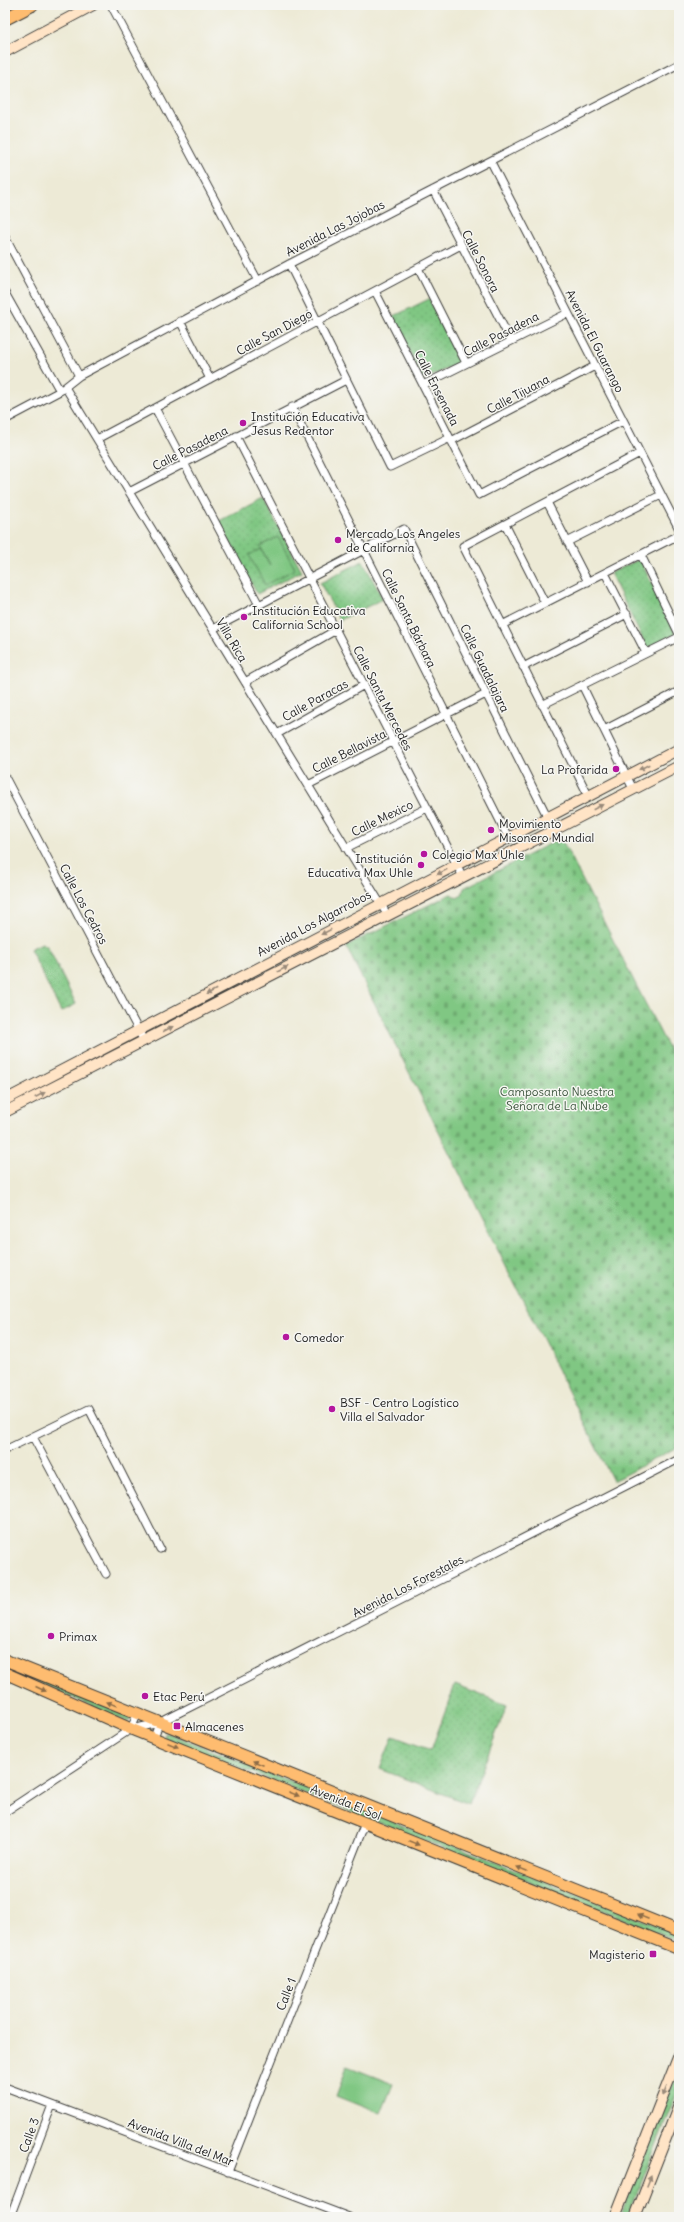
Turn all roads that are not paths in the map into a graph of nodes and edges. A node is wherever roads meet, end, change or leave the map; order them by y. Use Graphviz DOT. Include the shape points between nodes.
graph roads {
  1 [pos="32,5"];
  2 [pos="93,5"];
  3 [pos="111,5"];
  4 [pos="5,19"];
  5 [pos="5,52"];
  6 [pos="679,64"];
  7 [pos="491,162"];
  8 [pos="433,190"];
  9 [pos="5,237"];
  10 [pos="461,245"];
  11 [pos="289,264"];
  12 [pos="418,268"];
  13 [pos="258,281"];
  14 [pos="375,291"];
  15 [pos="5,293"];
  16 [pos="568,313"];
  17 [pos="317,321"];
  18 [pos="180,322"];
  19 [pos="510,341"];
  20 [pos="466,363"];
  21 [pos="595,366"];
  22 [pos="79,376"];
  23 [pos="210,379"];
  24 [pos="346,380"];
  25 [pos="423,385"];
  26 [pos="62,389"];
  27 [pos="156,408"];
  28 [pos="292,408"];
  29 [pos="5,420"];
  30 [pos="623,421"];
  31 [pos="236,436"];
  32 [pos="97,439"];
  33 [pos="450,439"];
  34 [pos="640,453"];
  35 [pos="184,463"];
  36 [pos="129,492"];
  37 [pos="661,495"];
  38 [pos="546,502"];
  39 [pos="505,524"];
  40 [pos="679,529"];
  41 [pos="679,535"];
  42 [pos="567,542"];
  43 [pos="363,550"];
  44 [pos="641,555"];
  45 [pos="605,573"];
  46 [pos="310,579"];
  47 [pos="588,582"];
  48 [pos="546,603"];
  49 [pos="259,605"];
  50 [pos="627,614"];
  51 [pos="502,625"];
  52 [pos="213,629"];
  53 [pos="336,630"];
  54 [pos="679,634"];
  55 [pos="679,637"];
  56 [pos="646,653"];
  57 [pos="523,667"];
  58 [pos="245,682"];
  59 [pos="364,685"];
  60 [pos="582,685"];
  61 [pos="679,691"];
  62 [pos="486,694"];
  63 [pos="542,705"];
  64 [pos="445,715"];
  65 [pos="604,730"];
  66 [pos="277,734"];
  67 [pos="393,741"];
  68 [pos="679,749"];
  69 [pos="679,766"];
  70 [pos="627,776"];
  71 [pos="5,777"];
  72 [pos="308,785"];
  73 [pos="633,789"];
  74 [pos="588,795"];
  75 [pos="427,808"];
  76 [pos="547,816"];
  77 [pos="554,830"];
  78 [pos="508,837"];
  79 [pos="346,848"];
  80 [pos="456,864"];
  81 [pos="463,877"];
  82 [pos="381,903"];
  83 [pos="388,916"];
  84 [pos="138,1030"];
  85 [pos="144,1041"];
  86 [pos="5,1100"];
  87 [pos="5,1112"];
  88 [pos="33,1437"];
  89 [pos="5,1450"];
  90 [pos="679,1459"];
  91 [pos="160,1549"];
  92 [pos="106,1574"];
  93 [pos="5,1660"];
  94 [pos="5,1673"];
  95 [pos="137,1715"];
  96 [pos="159,1723"];
  97 [pos="131,1729"];
  98 [pos="154,1738"];
  99 [pos="5,1812"];
  100 [pos="365,1823"];
  101 [pos="679,1931"];
  102 [pos="679,1949"];
  103 [pos="679,2055"];
  104 [pos="5,2087"];
  105 [pos="52,2105"];
  106 [pos="679,2107"];
  107 [pos="228,2172"];
  108 [pos="10,2217"];
  109 [pos="349,2217"];
  110 [pos="615,2217"];
  111 [pos="635,2217"];
  1 -- 4 [label="highway"];
  2 -- 5 [label="street"];
  3 -- 13 [label="street"];
  6 -- 7 [label="street, Avenida Las Jojobas"];
  7 -- 8 [label="street, Avenida Las Jojobas"];
  7 -- 16 [label="street, Avenida El Guarango"];
  8 -- 10 [label="street, Calle Sonora"];
  8 -- 11 [label="street, Avenida Las Jojobas"];
  9 -- 22 [label="street"];
  10 -- 12 [label="street, Calle San Diego"];
  10 -- 19 [label="street, Calle Sonora"];
  11 -- 13 [label="street, Avenida Las Jojobas"];
  11 -- 17 [label="street"];
  12 -- 14 [label="street, Calle San Diego"];
  12 -- 20 [label="street"];
  13 -- 18 [label="street, Avenida Las Jojobas"];
  14 -- 17 [label="street, Calle San Diego"];
  14 -- 25 [label="street, Calle Ensenada"];
  15 -- 26 [label="street, Villa Rica"];
  16 -- 19 [label="street, Calle Pasadena"];
  16 -- 21 [label="street, Avenida El Guarango"];
  17 -- 23 [label="street, Calle San Diego"];
  17 -- 24 [label="street"];
  18 -- 22 [label="street, Avenida Las Jojobas"];
  18 -- 23 [label="street"];
  19 -- 20 [label="street, Calle Pasadena"];
  20 -- 25 [label="street, Calle Pasadena"];
  21 -- 30 [label="street, Avenida El Guarango"];
  21 -- 33 [label="street, Calle Tijuana"];
  22 -- 26 [label="street, Avenida Las Jojobas"];
  23 -- 27 [label="street, Calle San Diego"];
  24 -- 28 [label="street, Calle Pasadena"];
  24 -- 33 [label="street, Calle Tijuana" via="390,467"];
  25 -- 33 [label="street, Calle Ensenada"];
  26 -- 29 [label="street, Avenida Las Jojobas"];
  26 -- 32 [label="street, Villa Rica"];
  27 -- 32 [label="street, Calle San Diego"];
  27 -- 35 [label="street"];
  28 -- 31 [label="street, Calle Pasadena"];
  28 -- 43 [label="street, Calle Santa Bárbara"];
  30 -- 33 [label="street, Calle Ensenada" via="479,495"];
  30 -- 34 [label="street, Avenida El Guarango"];
  31 -- 35 [label="street, Calle Pasadena"];
  31 -- 46 [label="street, Calle Santa Mercedes"];
  32 -- 36 [label="street, Villa Rica"];
  34 -- 37 [label="street, Avenida El Guarango"];
  34 -- 38 [label="street"];
  35 -- 36 [label="street, Calle Pasadena"];
  35 -- 49 [label="street"];
  36 -- 52 [label="street, Villa Rica"];
  37 -- 40 [label="street, Avenida El Guarango"];
  37 -- 42 [label="street"];
  38 -- 39 [label="street"];
  38 -- 42 [label="street"];
  39 -- 48 [label="street"];
  39 -- 51 [label="street" via="463,546"];
  41 -- 44 [label="street"];
  42 -- 47 [label="street"];
  43 -- 46 [label="street"];
  43 -- 62 [label="street, Calle Guadalajara" via="404,529"];
  43 -- 64 [label="street, Calle Santa Bárbara"];
  44 -- 45 [label="street"];
  44 -- 54 [label="street"];
  45 -- 47 [label="street"];
  45 -- 50 [label="street"];
  46 -- 49 [label="street"];
  46 -- 53 [label="street, Calle Santa Mercedes"];
  47 -- 48 [label="street"];
  48 -- 51 [label="street"];
  49 -- 52 [label="street"];
  50 -- 56 [label="street"];
  50 -- 57 [label="street"];
  51 -- 57 [label="street"];
  52 -- 58 [label="street, Villa Rica"];
  53 -- 58 [label="street"];
  53 -- 59 [label="street, Calle Santa Mercedes"];
  55 -- 56 [label="street"];
  56 -- 60 [label="street"];
  57 -- 63 [label="street"];
  58 -- 66 [label="street, Villa Rica"];
  59 -- 66 [label="street, Calle Paracas"];
  59 -- 67 [label="street, Calle Santa Mercedes"];
  60 -- 63 [label="street"];
  60 -- 65 [label="street"];
  61 -- 65 [label="street"];
  62 -- 64 [label="street, Calle Bellavista"];
  62 -- 76 [label="street, Calle Guadalajara"];
  63 -- 74 [label="street"];
  64 -- 67 [label="street, Calle Bellavista"];
  64 -- 78 [label="street, Calle Santa Bárbara"];
  65 -- 70 [label="street"];
  66 -- 72 [label="street, Villa Rica"];
  67 -- 72 [label="street, Calle Bellavista"];
  67 -- 75 [label="street, Calle Santa Mercedes"];
  68 -- 70 [label="street, Avenida Los Algarrobos, one-way"];
  69 -- 73 [label="street"];
  70 -- 73 [label="street"];
  70 -- 74 [label="street, Avenida Los Algarrobos"];
  71 -- 84 [label="street, Calle Los Cedros"];
  72 -- 79 [label="street, Villa Rica"];
  77 -- 73 [label="street, one-way"];
  74 -- 76 [label="street, Avenida Los Algarrobos"];
  75 -- 79 [label="street, Calle Mexico"];
  75 -- 80 [label="street, Calle Santa Mercedes"];
  76 -- 77 [label="street, Calle Guadalajara"];
  76 -- 78 [label="street, Avenida Los Algarrobos"];
  77 -- 81 [label="street"];
  78 -- 80 [label="street, Avenida Los Algarrobos"];
  79 -- 82 [label="street, Villa Rica"];
  80 -- 81 [label="street, Calle Santa Mercedes"];
  80 -- 82 [label="street, Avenida Los Algarrobos, one-way"];
  81 -- 83 [label="street"];
  82 -- 83 [label="street, Villa Rica"];
  82 -- 84 [label="street, Avenida Los Algarrobos, one-way"];
  85 -- 83 [label="street, one-way"];
  84 -- 85 [label="street, Calle Los Cedros"];
  84 -- 86 [label="street, Avenida Los Algarrobos"];
  87 -- 85 [label="street, one-way"];
  88 -- 89 [label="street"];
  88 -- 91 [label="street" via="89,1409"];
  88 -- 92 [label="street"];
  90 -- 96 [label="street, Avenida Los Forestales"];
  95 -- 93 [label="main road, Avenida El Sol, one-way"];
  94 -- 97 [label="main road, Avenida El Sol, one-way"];
  95 -- 96 [label="main road, Avenida El Sol"];
  95 -- 97 [label="street"];
  96 -- 97 [label="street, Avenida Los Forestales"];
  96 -- 98 [label="street"];
  101 -- 96 [label="main road, Avenida El Sol, one-way"];
  97 -- 98 [label="main road, Avenida El Sol"];
  97 -- 99 [label="street"];
  98 -- 100 [label="main road, Avenida El Sol, one-way"];
  100 -- 102 [label="main road, Avenida El Sol, one-way"];
  100 -- 107 [label="street, Calle 1"];
  103 -- 110 [label="street, one-way"];
  104 -- 105 [label="street, Avenida Villa del Mar"];
  105 -- 107 [label="street, Avenida Villa del Mar"];
  105 -- 108 [label="street, Calle 3"];
  111 -- 106 [label="street, one-way"];
  107 -- 109 [label="street, Avenida Villa del Mar"];
}
